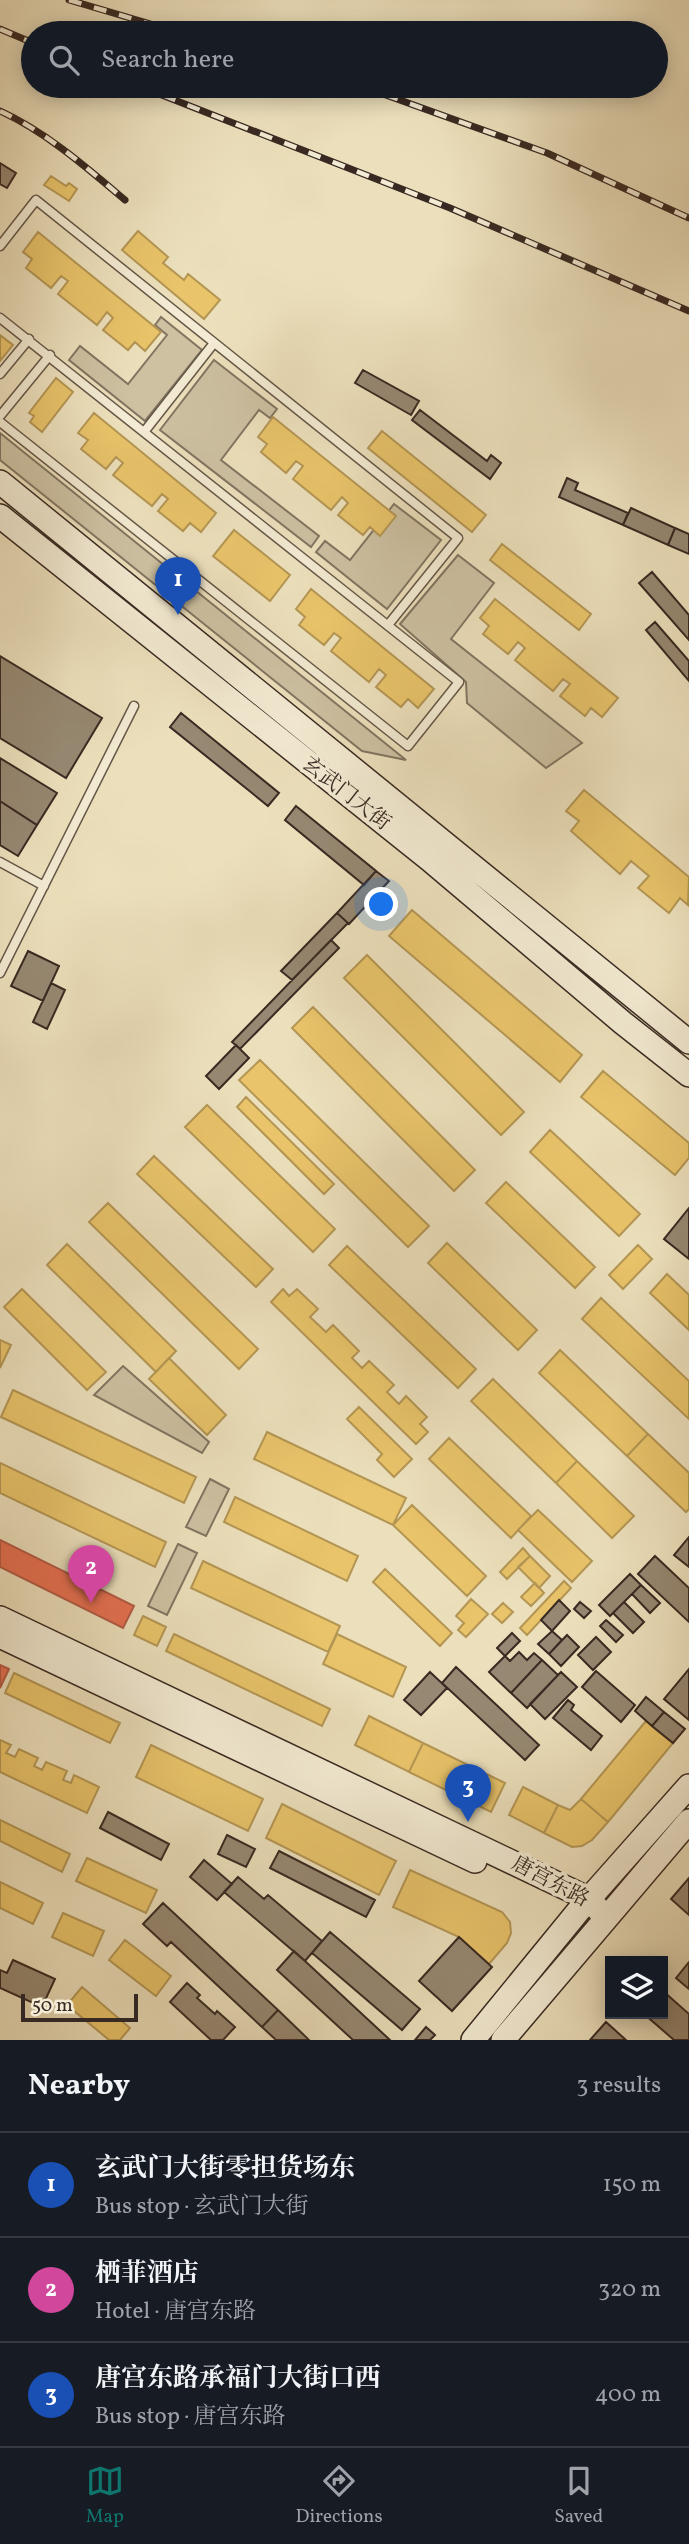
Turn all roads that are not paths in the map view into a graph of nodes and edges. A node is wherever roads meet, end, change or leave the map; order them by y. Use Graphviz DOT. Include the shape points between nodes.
graph roads {
  1 [pos="1,244"];
  2 [pos="0,318"];
  3 [pos="28,339"];
  4 [pos="214,343"];
  5 [pos="49,356"];
  6 [pos="0,374"];
  7 [pos="0,416"];
  8 [pos="0,422"];
  9 [pos="144,432"];
  10 [pos="0,482"];
  11 [pos="0,516"];
  12 [pos="387,625"];
  13 [pos="134,706"];
  14 [pos="0,862"];
  15 [pos="44,886"];
  16 [pos="0,973"];
  17 [pos="689,1042"];
  18 [pos="689,1075"];
  19 [pos="0,1618"];
  20 [pos="0,1636"];
  21 [pos="689,1786"];
  22 [pos="689,1821"];
  23 [pos="585,1904"];
  24 [pos="606,1918"];
  25 [pos="473,2040"];
  26 [pos="503,2040"];
  1 -- 4 [label="lane" via="36,200"];
  2 -- 3 [label="lane"];
  3 -- 5 [label="lane"];
  3 -- 6 [label="lane"];
  4 -- 9 [label="lane"];
  4 -- 12 [label="lane" via="458,538"];
  5 -- 7 [label="lane"];
  5 -- 9 [label="lane"];
  8 -- 12 [label="lane" via="408,746 459,682"];
  9 -- 12 [label="lane"];
  10 -- 17 [label="street, 玄武门大街"];
  11 -- 18 [label="street, 玄武门大街" via="429,859"];
  13 -- 15 [label="lane"];
  14 -- 15 [label="lane"];
  15 -- 16 [label="lane"];
  19 -- 23 [label="street, 唐宫东路"];
  20 -- 23 [label="street, 唐宫东路"];
  21 -- 23 [label="street"];
  22 -- 24 [label="street"];
  23 -- 24 [label="street, 唐宫东路"];
  23 -- 25 [label="street"];
  24 -- 26 [label="street"];
}
